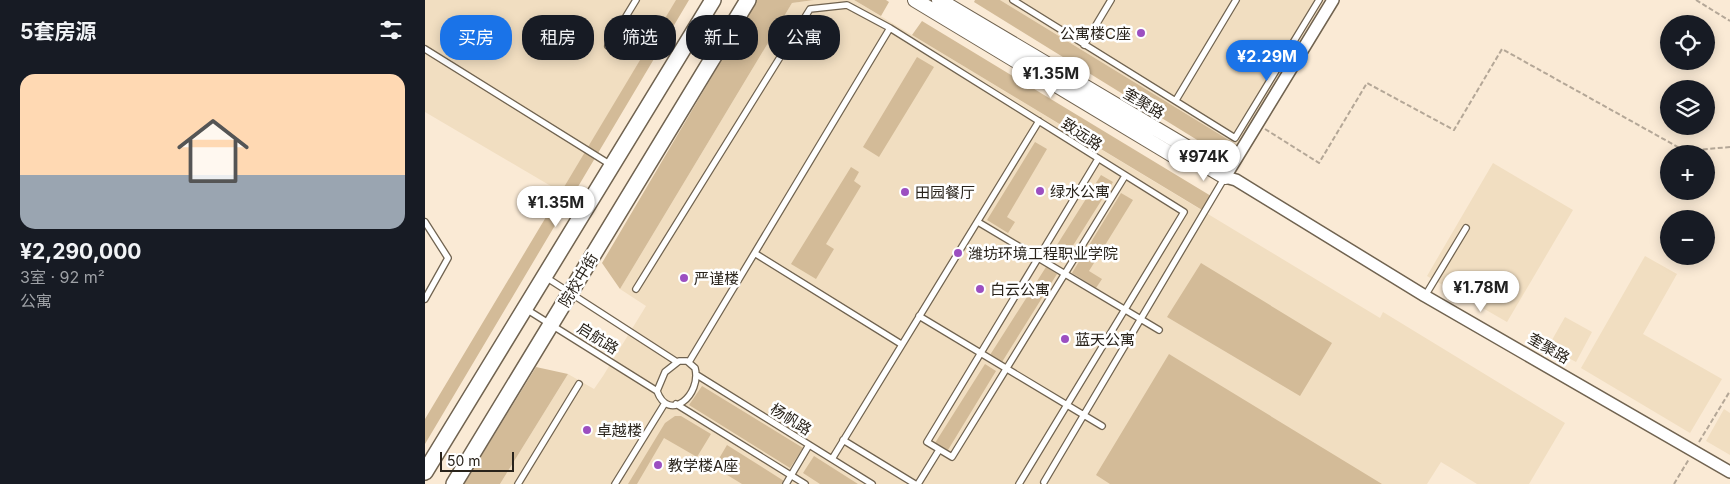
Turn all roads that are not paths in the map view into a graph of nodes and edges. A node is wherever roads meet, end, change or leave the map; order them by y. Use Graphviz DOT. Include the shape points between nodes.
graph roads {
  1 [pos="636,0"];
  2 [pos="713,0"];
  3 [pos="748,0"];
  4 [pos="915,0"];
  5 [pos="1013,0"];
  6 [pos="1111,0"];
  7 [pos="1236,0"];
  8 [pos="1319,0"];
  9 [pos="1333,0"];
  10 [pos="946,2"];
  11 [pos="627,15"];
  12 [pos="890,28"];
  13 [pos="1084,44"];
  14 [pos="425,50"];
  15 [pos="1176,100"];
  16 [pos="1039,121"];
  17 [pos="1098,159"];
  18 [pos="1198,162"];
  19 [pos="611,165"];
  20 [pos="1125,176"];
  21 [pos="1225,177"];
  22 [pos="425,222"];
  23 [pos="978,222"];
  24 [pos="1466,228"];
  25 [pos="756,254"];
  26 [pos="1038,258"];
  27 [pos="1063,274"];
  28 [pos="544,276"];
  29 [pos="636,289"];
  30 [pos="570,292"];
  31 [pos="1425,296"];
  32 [pos="425,299"];
  33 [pos="524,308"];
  34 [pos="1123,310"];
  35 [pos="919,316"];
  36 [pos="1140,319"];
  37 [pos="551,324"];
  38 [pos="1159,330"];
  39 [pos="901,344"];
  40 [pos="979,354"];
  41 [pos="677,362"];
  42 [pos="689,362"];
  43 [pos="1005,369"];
  44 [pos="697,375"];
  45 [pos="579,384"];
  46 [pos="657,391"];
  47 [pos="665,403"];
  48 [pos="676,404"];
  49 [pos="1066,405"];
  50 [pos="1083,415"];
  51 [pos="1102,426"];
  52 [pos="843,440"];
  53 [pos="809,445"];
  54 [pos="939,450"];
  55 [pos="832,459"];
  56 [pos="425,472"];
  57 [pos="1730,472"];
  58 [pos="791,475"];
  59 [pos="1044,482"];
  60 [pos="454,484"];
  61 [pos="518,484"];
  62 [pos="615,484"];
  63 [pos="786,484"];
  64 [pos="805,484"];
  65 [pos="872,484"];
  66 [pos="917,484"];
  67 [pos="1019,484"];
  1 -- 11 [label="lane"];
  2 -- 19 [label="main road, 院校中街"];
  3 -- 30 [label="main road, 院校中街"];
  4 -- 18 [label="street, 奎聚路" via="1184,162"];
  5 -- 13 [label="lane"];
  6 -- 13 [label="lane"];
  7 -- 15 [label="lane"];
  8 -- 15 [label="lane" via="1235,138"];
  9 -- 21 [label="street"];
  10 -- 18 [label="street, 奎聚路" via="1190,149"];
  12 -- 16 [label="lane, 致远路"];
  12 -- 25 [label="lane"];
  12 -- 29 [label="lane, 致远路" via="847,5 810,9"];
  13 -- 15 [label="lane"];
  14 -- 19 [label="lane"];
  16 -- 17 [label="lane, 致远路"];
  16 -- 23 [label="lane"];
  17 -- 20 [label="lane, 致远路"];
  17 -- 26 [label="lane"];
  18 -- 21 [label="street, 奎聚路"];
  19 -- 28 [label="main road, 院校中街"];
  20 -- 27 [label="lane"];
  20 -- 34 [label="lane, 致远路" via="1184,212"];
  21 -- 31 [label="street, 奎聚路" via="1236,180"];
  21 -- 36 [label="lane"];
  22 -- 32 [label="lane" via="448,258"];
  23 -- 26 [label="lane"];
  23 -- 35 [label="lane"];
  24 -- 31 [label="lane"];
  25 -- 39 [label="lane"];
  25 -- 42 [label="lane"];
  26 -- 27 [label="lane"];
  26 -- 40 [label="lane"];
  27 -- 34 [label="lane"];
  27 -- 43 [label="lane"];
  28 -- 30 [label="lane"];
  28 -- 33 [label="main road, 院校中街"];
  30 -- 37 [label="main road, 院校中街"];
  30 -- 41 [label="lane"];
  31 -- 57 [label="street, 奎聚路"];
  33 -- 37 [label="lane, 启航路"];
  33 -- 56 [label="main road, 院校中街"];
  34 -- 36 [label="lane"];
  34 -- 49 [label="lane"];
  35 -- 39 [label="lane"];
  35 -- 40 [label="lane"];
  36 -- 38 [label="lane"];
  36 -- 50 [label="lane"];
  37 -- 46 [label="lane, 启航路"];
  37 -- 60 [label="main road, 院校中街"];
  39 -- 52 [label="lane"];
  40 -- 43 [label="lane"];
  40 -- 54 [label="lane" via="927,442"];
  41 -- 42 [label="lane"];
  41 -- 46 [label="lane" via="665,372"];
  42 -- 44 [label="lane"];
  43 -- 49 [label="lane"];
  43 -- 54 [label="lane" via="952,457"];
  44 -- 48 [label="lane" via="690,396"];
  44 -- 53 [label="lane, 杨帆路"];
  45 -- 61 [label="lane"];
  46 -- 47 [label="lane"];
  47 -- 48 [label="lane"];
  47 -- 62 [label="lane"];
  48 -- 58 [label="lane"];
  49 -- 50 [label="lane"];
  49 -- 67 [label="lane"];
  50 -- 51 [label="lane"];
  50 -- 59 [label="lane"];
  52 -- 55 [label="lane"];
  52 -- 66 [label="lane"];
  53 -- 55 [label="lane, 杨帆路"];
  53 -- 58 [label="lane"];
  54 -- 66 [label="lane"];
  55 -- 65 [label="lane, 杨帆路"];
  58 -- 63 [label="lane"];
  58 -- 64 [label="lane"];
}
